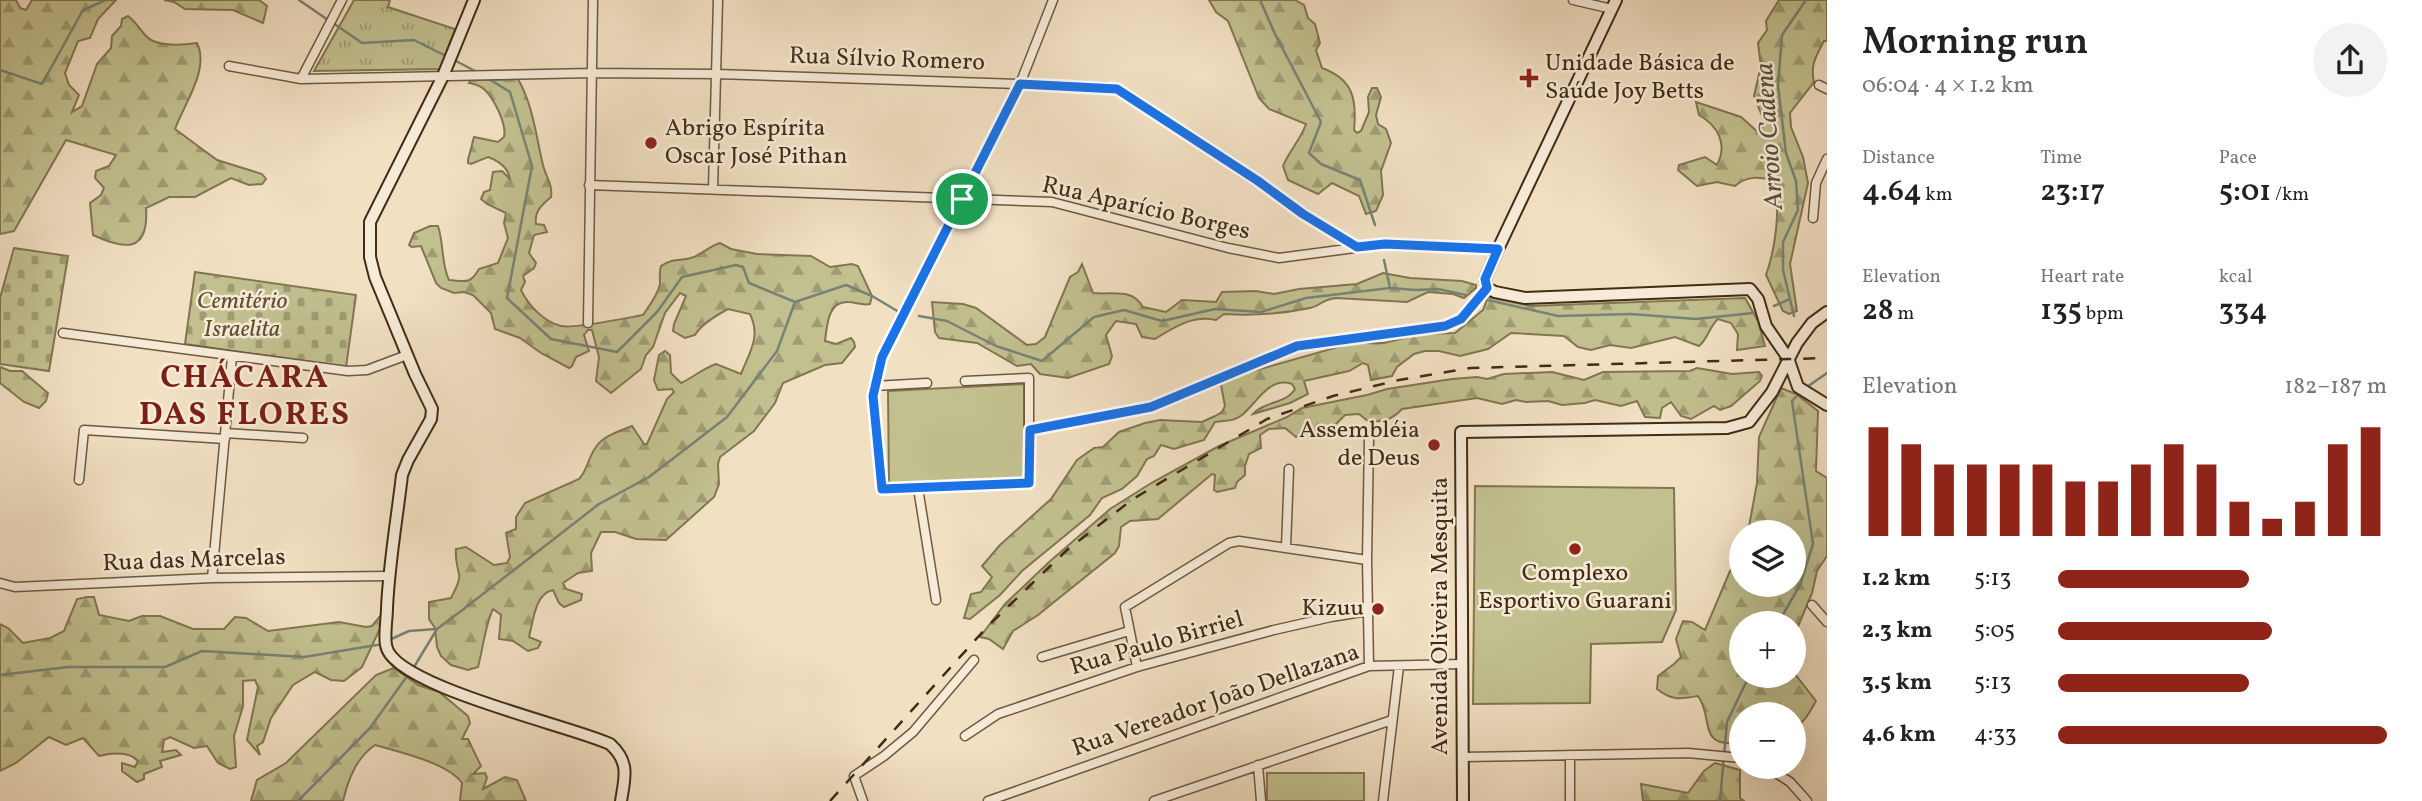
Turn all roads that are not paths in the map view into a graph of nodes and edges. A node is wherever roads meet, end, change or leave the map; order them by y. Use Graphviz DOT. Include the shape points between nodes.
graph roads {
  1 [pos="342,0"];
  2 [pos="474,0"];
  3 [pos="593,0"];
  4 [pos="718,0"];
  5 [pos="1053,0"];
  6 [pos="1573,0"];
  7 [pos="1614,4"];
  8 [pos="229,66"];
  9 [pos="592,73"];
  10 [pos="716,74"];
  11 [pos="443,76"];
  12 [pos="301,79"];
  13 [pos="1020,84"];
  14 [pos="1827,159"];
  15 [pos="589,185"];
  16 [pos="713,189"];
  17 [pos="962,199"];
  18 [pos="1812,218"];
  19 [pos="1357,247"];
  20 [pos="1498,249"];
  21 [pos="1487,288"];
  22 [pos="1827,312"];
  23 [pos="588,323"];
  24 [pos="63,333"];
  25 [pos="407,355"];
  26 [pos="232,357"];
  27 [pos="1788,358"];
  28 [pos="965,382"];
  29 [pos="927,383"];
  30 [pos="874,386"];
  31 [pos="1827,405"];
  32 [pos="1030,430"];
  33 [pos="225,436"];
  34 [pos="303,438"];
  35 [pos="1369,438"];
  36 [pos="1289,469"];
  37 [pos="79,481"];
  38 [pos="918,488"];
  39 [pos="1286,548"];
  40 [pos="1367,560"];
  41 [pos="389,576"];
  42 [pos="212,578"];
  43 [pos="0,583"];
  44 [pos="936,600"];
  45 [pos="1812,605"];
  46 [pos="1368,611"];
  47 [pos="1827,622"];
  48 [pos="1129,631"];
  49 [pos="1042,657"];
  50 [pos="974,660"];
  51 [pos="1463,664"];
  52 [pos="1369,666"];
  53 [pos="1399,666"];
  54 [pos="1138,667"];
  55 [pos="1392,720"];
  56 [pos="965,736"];
  57 [pos="1570,755"];
  58 [pos="1729,756"];
  59 [pos="1463,757"];
  60 [pos="1258,765"];
  61 [pos="1785,779"];
  62 [pos="991,800"];
  63 [pos="621,801"];
  64 [pos="863,801"];
  65 [pos="1154,801"];
  66 [pos="1261,801"];
  67 [pos="1383,801"];
  68 [pos="1463,801"];
  69 [pos="1570,801"];
  70 [pos="1807,801"];
  1 -- 12 [label="street"];
  2 -- 11 [label="street"];
  3 -- 9 [label="street"];
  4 -- 10 [label="street"];
  5 -- 13 [label="street"];
  6 -- 7 [label="street"];
  7 -- 20 [label="street"];
  8 -- 12 [label="street, Rua Sílvio Romero"];
  9 -- 10 [label="street, Rua Sílvio Romero"];
  9 -- 11 [label="street, Rua Sílvio Romero"];
  9 -- 15 [label="street"];
  10 -- 13 [label="street, Rua Sílvio Romero"];
  10 -- 16 [label="street"];
  11 -- 12 [label="street, Rua Sílvio Romero"];
  11 -- 25 [label="street" via="370,222 373,267"];
  13 -- 17 [label="street"];
  13 -- 19 [label="street, Rua Sílvio Romero" via="1117,89"];
  14 -- 18 [label="street" via="1816,183"];
  15 -- 16 [label="street, Rua Aparício Borges"];
  15 -- 23 [label="street"];
  16 -- 17 [label="street, Rua Aparício Borges"];
  17 -- 19 [label="street, Rua Aparício Borges" via="1052,202 1279,258"];
  17 -- 30 [label="street" via="882,357"];
  19 -- 20 [label="street"];
  20 -- 21 [label="street" via="1485,279"];
  21 -- 27 [label="street" via="1525,298 1750,289 1766,326"];
  21 -- 32 [label="street" via="1461,319 1445,326 1297,346 1151,407"];
  22 -- 27 [label="street" via="1812,323"];
  24 -- 26 [label="street"];
  25 -- 26 [label="street" via="367,370 348,371"];
  25 -- 41 [label="street" via="432,409 402,475"];
  26 -- 33 [label="street"];
  27 -- 31 [label="street" via="1798,387"];
  27 -- 51 [label="street, Avenida Oliveira Mesquita" via="1772,392 1749,422 1727,428 1461,432"];
  28 -- 32 [label="street" via="1029,378"];
  29 -- 30 [label="street"];
  30 -- 38 [label="street" via="882,489"];
  32 -- 38 [label="street" via="1029,483"];
  33 -- 34 [label="street"];
  33 -- 37 [label="street" via="84,430"];
  33 -- 42 [label="street"];
  35 -- 40 [label="street"];
  36 -- 39 [label="street"];
  38 -- 44 [label="street"];
  39 -- 40 [label="street"];
  39 -- 48 [label="street" via="1229,543 1125,607"];
  40 -- 46 [label="street"];
  41 -- 42 [label="street, Rua das Marcelas"];
  41 -- 63 [label="street" via="389,657 457,695 610,744 622,755"];
  42 -- 43 [label="street, Rua das Marcelas" via="15,587"];
  45 -- 47 [label="street"];
  46 -- 52 [label="street"];
  46 -- 54 [label="street, Rua Paulo Birriel"];
  48 -- 49 [label="street"];
  48 -- 54 [label="street"];
  50 -- 64 [label="street" via="913,732 854,776"];
  51 -- 53 [label="street, Rua Vereador João Dellazana"];
  51 -- 59 [label="street, Avenida Oliveira Mesquita"];
  52 -- 53 [label="street, Rua Vereador João Dellazana"];
  52 -- 62 [label="street, Rua Vereador João Dellazana"];
  53 -- 55 [label="street"];
  54 -- 56 [label="street, Rua Paulo Birriel" via="998,714"];
  55 -- 60 [label="street"];
  55 -- 67 [label="street"];
  57 -- 58 [label="street"];
  57 -- 59 [label="street"];
  57 -- 69 [label="street"];
  59 -- 68 [label="street, Avenida Oliveira Mesquita"];
  60 -- 65 [label="street"];
  60 -- 66 [label="street"];
  61 -- 70 [label="street"];
}
